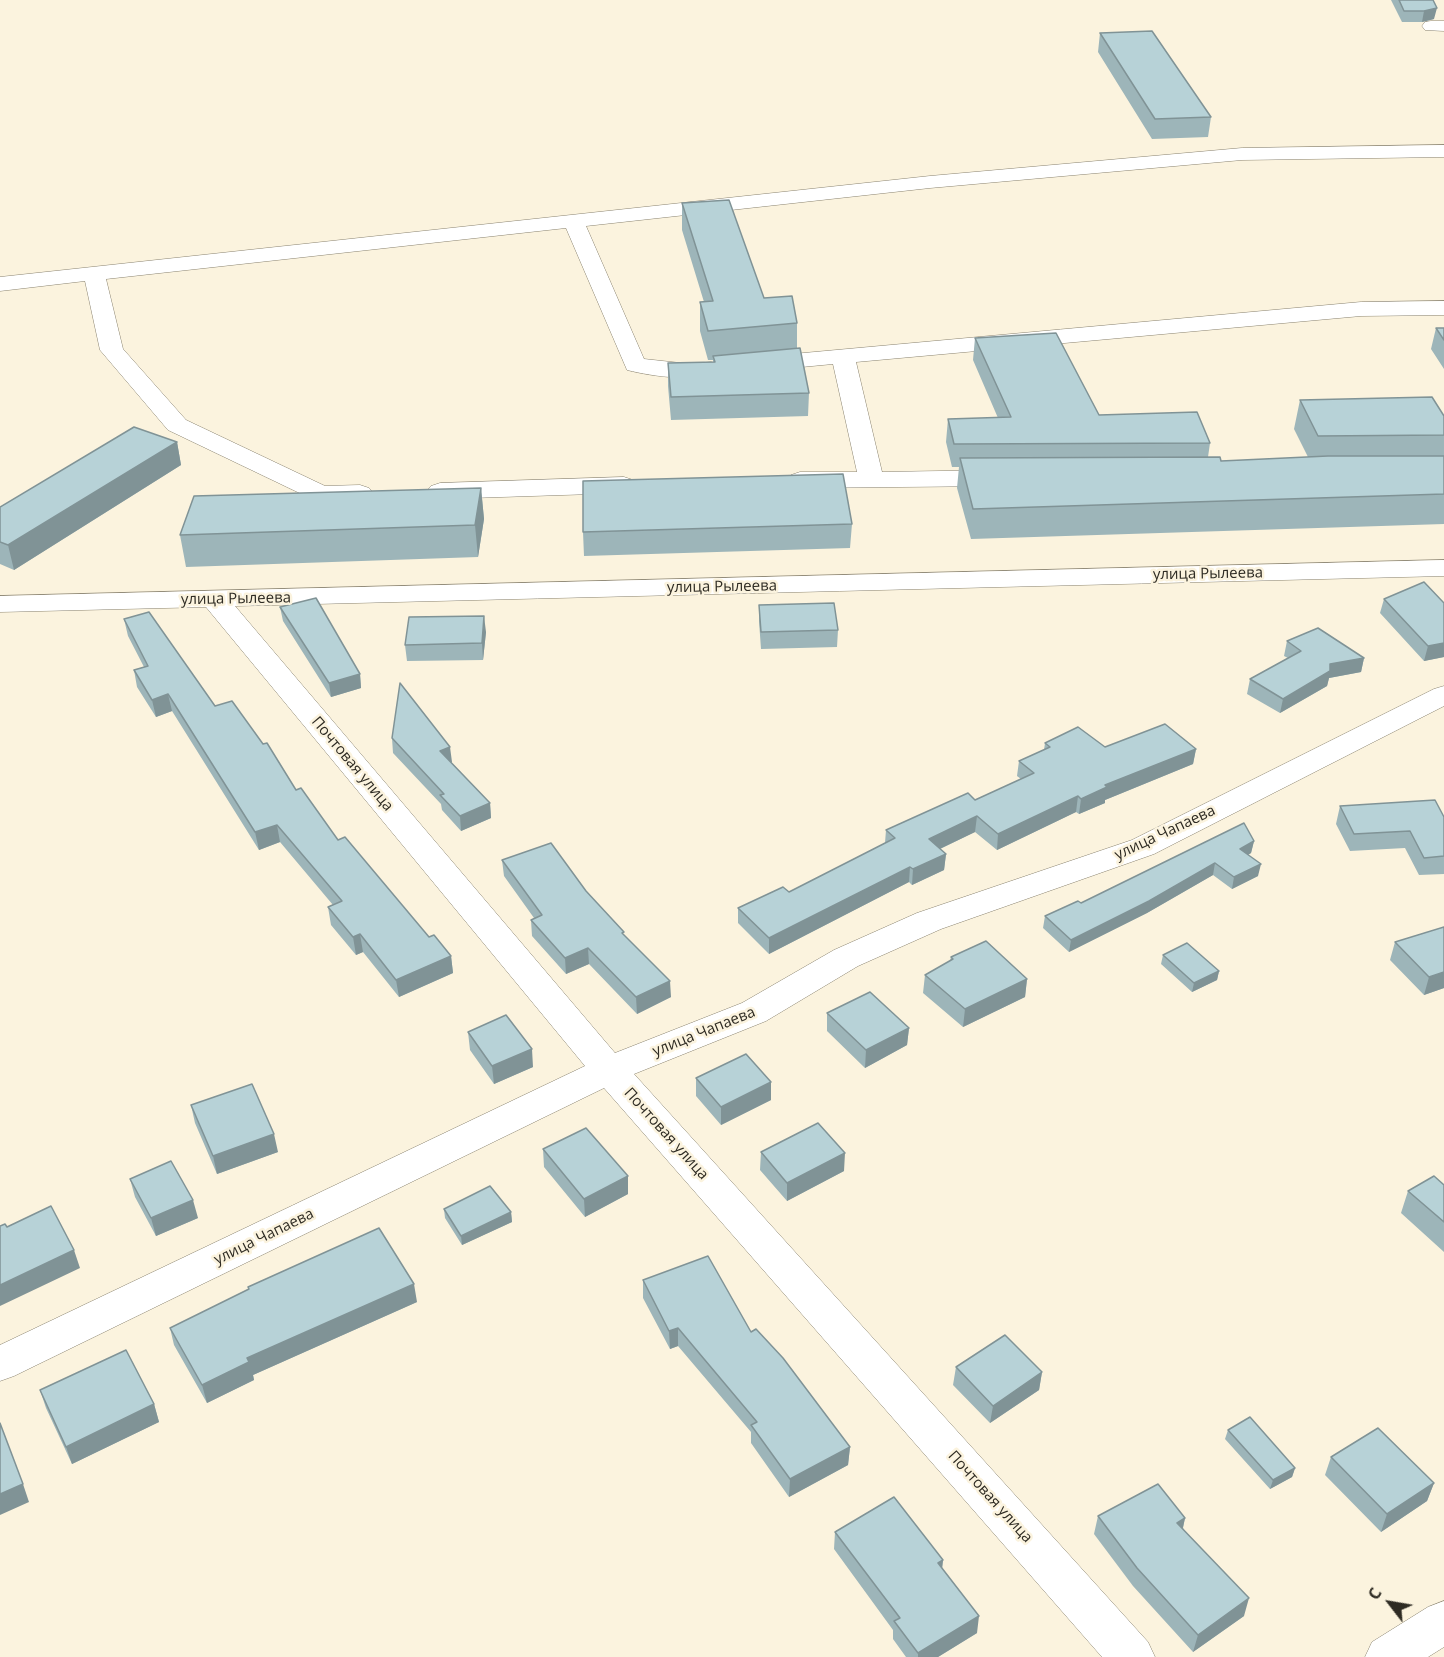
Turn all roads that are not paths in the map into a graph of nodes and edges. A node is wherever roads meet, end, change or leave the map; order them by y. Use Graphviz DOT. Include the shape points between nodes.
graph roads {
  1 [pos="1444,152"];
  2 [pos="573,221"];
  3 [pos="94,274"];
  4 [pos="0,284"];
  5 [pos="1444,308"];
  6 [pos="843,356"];
  7 [pos="871,478"];
  8 [pos="1026,478"];
  9 [pos="775,481"];
  10 [pos="644,485"];
  11 [pos="417,491"];
  12 [pos="381,492"];
  13 [pos="1444,568"];
  14 [pos="214,599"];
  15 [pos="0,604"];
  16 [pos="1444,695"];
  17 [pos="609,1070"];
  18 [pos="0,1364"];
  19 [pos="1444,1622"];
  20 [pos="1132,1657"];
  21 [pos="1388,1657"];
  1 -- 2 [label="street" via="1231,155 930,182"];
  2 -- 3 [label="street"];
  2 -- 6 [label="street" via="635,365 690,371"];
  3 -- 4 [label="street"];
  3 -- 12 [label="street" via="112,350 177,425 321,494"];
  5 -- 6 [label="street" via="1361,309"];
  6 -- 7 [label="street"];
  7 -- 8 [label="street"];
  7 -- 9 [label="street"];
  10 -- 11 [label="street"];
  13 -- 14 [label="street, улица Рылеева"];
  14 -- 15 [label="street, улица Рылеева"];
  14 -- 17 [label="street, Почтовая улица"];
  16 -- 17 [label="street, улица Чапаева" via="1143,847 929,921 846,958 754,1012"];
  17 -- 18 [label="street, улица Чапаева"];
  17 -- 20 [label="street, Почтовая улица"];
  19 -- 21 [label="street"];
}
